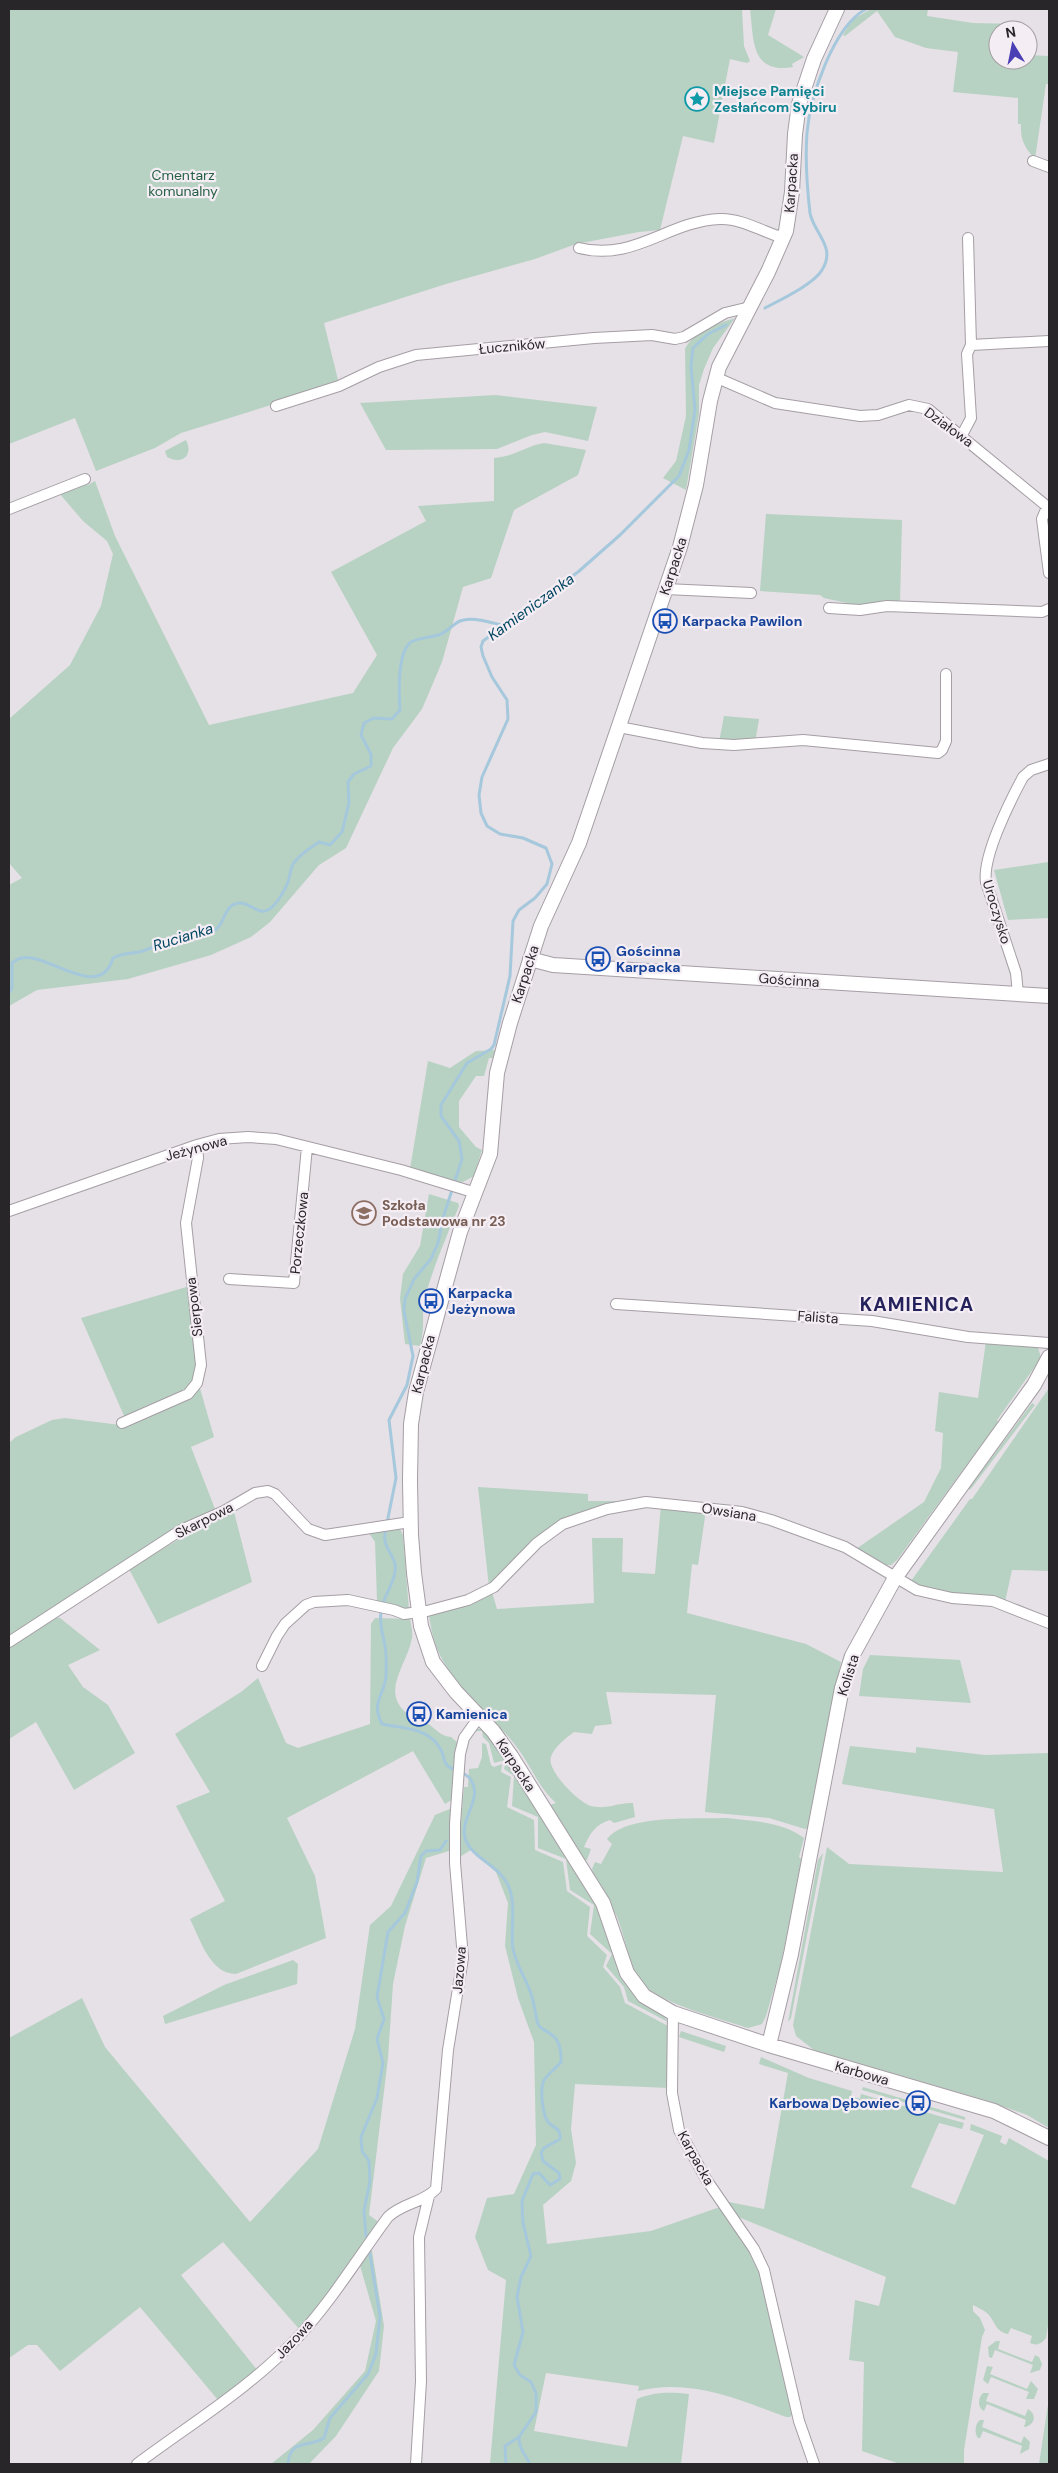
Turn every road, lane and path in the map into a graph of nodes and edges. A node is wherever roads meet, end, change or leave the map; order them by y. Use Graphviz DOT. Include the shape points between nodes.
graph roads {
  1 [pos="837,9"];
  2 [pos="1033,161"];
  3 [pos="1049,167"];
  4 [pos="783,238"];
  5 [pos="968,238"];
  6 [pos="579,248"];
  7 [pos="750,307"];
  8 [pos="1049,341"];
  9 [pos="972,345"];
  10 [pos="715,377"];
  11 [pos="276,406"];
  12 [pos="962,435"];
  13 [pos="85,479"];
  14 [pos="1048,508"];
  15 [pos="9,509"];
  16 [pos="1049,572"];
  17 [pos="666,589"];
  18 [pos="751,594"];
  19 [pos="829,608"];
  20 [pos="1049,610"];
  21 [pos="946,674"];
  22 [pos="619,727"];
  23 [pos="1049,764"];
  24 [pos="530,959"];
  25 [pos="1018,994"];
  26 [pos="1049,996"];
  27 [pos="197,1145"];
  28 [pos="307,1147"];
  29 [pos="476,1193"];
  30 [pos="9,1211"];
  31 [pos="229,1279"];
  32 [pos="616,1304"];
  33 [pos="1049,1343"];
  34 [pos="1049,1357"];
  35 [pos="122,1423"];
  36 [pos="403,1523"];
  37 [pos="895,1578"];
  38 [pos="419,1613"];
  39 [pos="1049,1623"];
  40 [pos="9,1642"];
  41 [pos="262,1666"];
  42 [pos="479,1716"];
  43 [pos="673,2013"];
  44 [pos="769,2045"];
  45 [pos="1049,2138"];
  46 [pos="429,2196"];
  47 [pos="137,2464"];
  48 [pos="416,2464"];
  49 [pos="814,2464"];
  1 -- 4 [label="street, Karpacka" via="814,58 802,95 795,134 790,210"];
  2 -- 3 [label="street"];
  4 -- 6 [label="street" via="722,219 686,226 621,251"];
  4 -- 7 [label="street, Karpacka"];
  5 -- 9 [label="street"];
  7 -- 10 [label="street, Karpacka"];
  7 -- 11 [label="street, Łuczników" via="725,314 684,338 652,335 604,337 416,355 379,367 339,386"];
  8 -- 9 [label="street"];
  9 -- 12 [label="street" via="967,354 971,418"];
  10 -- 12 [label="street, Działowa" via="775,403 860,416 878,416 903,406 916,405 934,412"];
  10 -- 17 [label="street, Karpacka" via="696,484"];
  12 -- 14 [label="street, Działowa"];
  13 -- 15 [label="street"];
  14 -- 16 [label="street" via="1042,519"];
  17 -- 18 [label="street"];
  17 -- 22 [label="street, Karpacka"];
  19 -- 20 [label="street" via="860,610 887,606"];
  21 -- 22 [label="street" via="946,741 938,753 803,740 715,744 672,739"];
  22 -- 24 [label="street, Karpacka" via="572,861 541,926"];
  23 -- 25 [label="street, Uroczysko" via="1031,770 1023,777 988,854 985,868 986,882 1016,973"];
  24 -- 25 [label="street, Gościnna" via="553,965"];
  24 -- 29 [label="street, Karpacka" via="497,1074 490,1154"];
  25 -- 26 [label="street, Gościnna"];
  27 -- 28 [label="street, Jeżynowa" via="219,1139 258,1137"];
  27 -- 30 [label="street, Jeżynowa"];
  27 -- 35 [label="street, Sierpowa" via="198,1158 186,1223 201,1365 197,1383 188,1394"];
  28 -- 29 [label="street, Jeżynowa"];
  28 -- 31 [label="street, Porzeczkowa" via="294,1283"];
  29 -- 36 [label="street, Karpacka" via="460,1232 416,1392"];
  32 -- 33 [label="street, Falista" via="872,1321 968,1337"];
  34 -- 37 [label="street, Kolista" via="1029,1391"];
  36 -- 38 [label="street, Karpacka"];
  36 -- 40 [label="street, Skarpowa" via="336,1534 315,1533 300,1522 275,1494 254,1493 181,1530"];
  37 -- 38 [label="street, Owsiana" via="845,1547 771,1520 742,1512 646,1502 606,1508 563,1524 537,1543 483,1594"];
  37 -- 39 [label="street, Owsiana" via="917,1590 952,1598 993,1601"];
  37 -- 44 [label="street, Kolista" via="852,1656 842,1688 793,1946"];
  38 -- 41 [label="street" via="404,1614 348,1600 322,1600 306,1605 276,1636"];
  38 -- 42 [label="street, Karpacka" via="424,1641 433,1662"];
  42 -- 43 [label="street, Karpacka" via="512,1756 603,1903 634,1985 657,2005"];
  42 -- 46 [label="street, Jazowa" via="464,1738 460,1764 455,1863 463,1958 448,2050 436,2189"];
  43 -- 44 [label="street, Karbowa"];
  43 -- 49 [label="street, Karpacka" via="672,2093 679,2130 764,2270 799,2421"];
  44 -- 45 [label="street, Karbowa" via="994,2111"];
  46 -- 47 [label="street, Jazowa" via="397,2208 388,2216 313,2318 273,2361"];
  46 -- 48 [label="street, Jazowa" via="419,2237 421,2381"];
}
